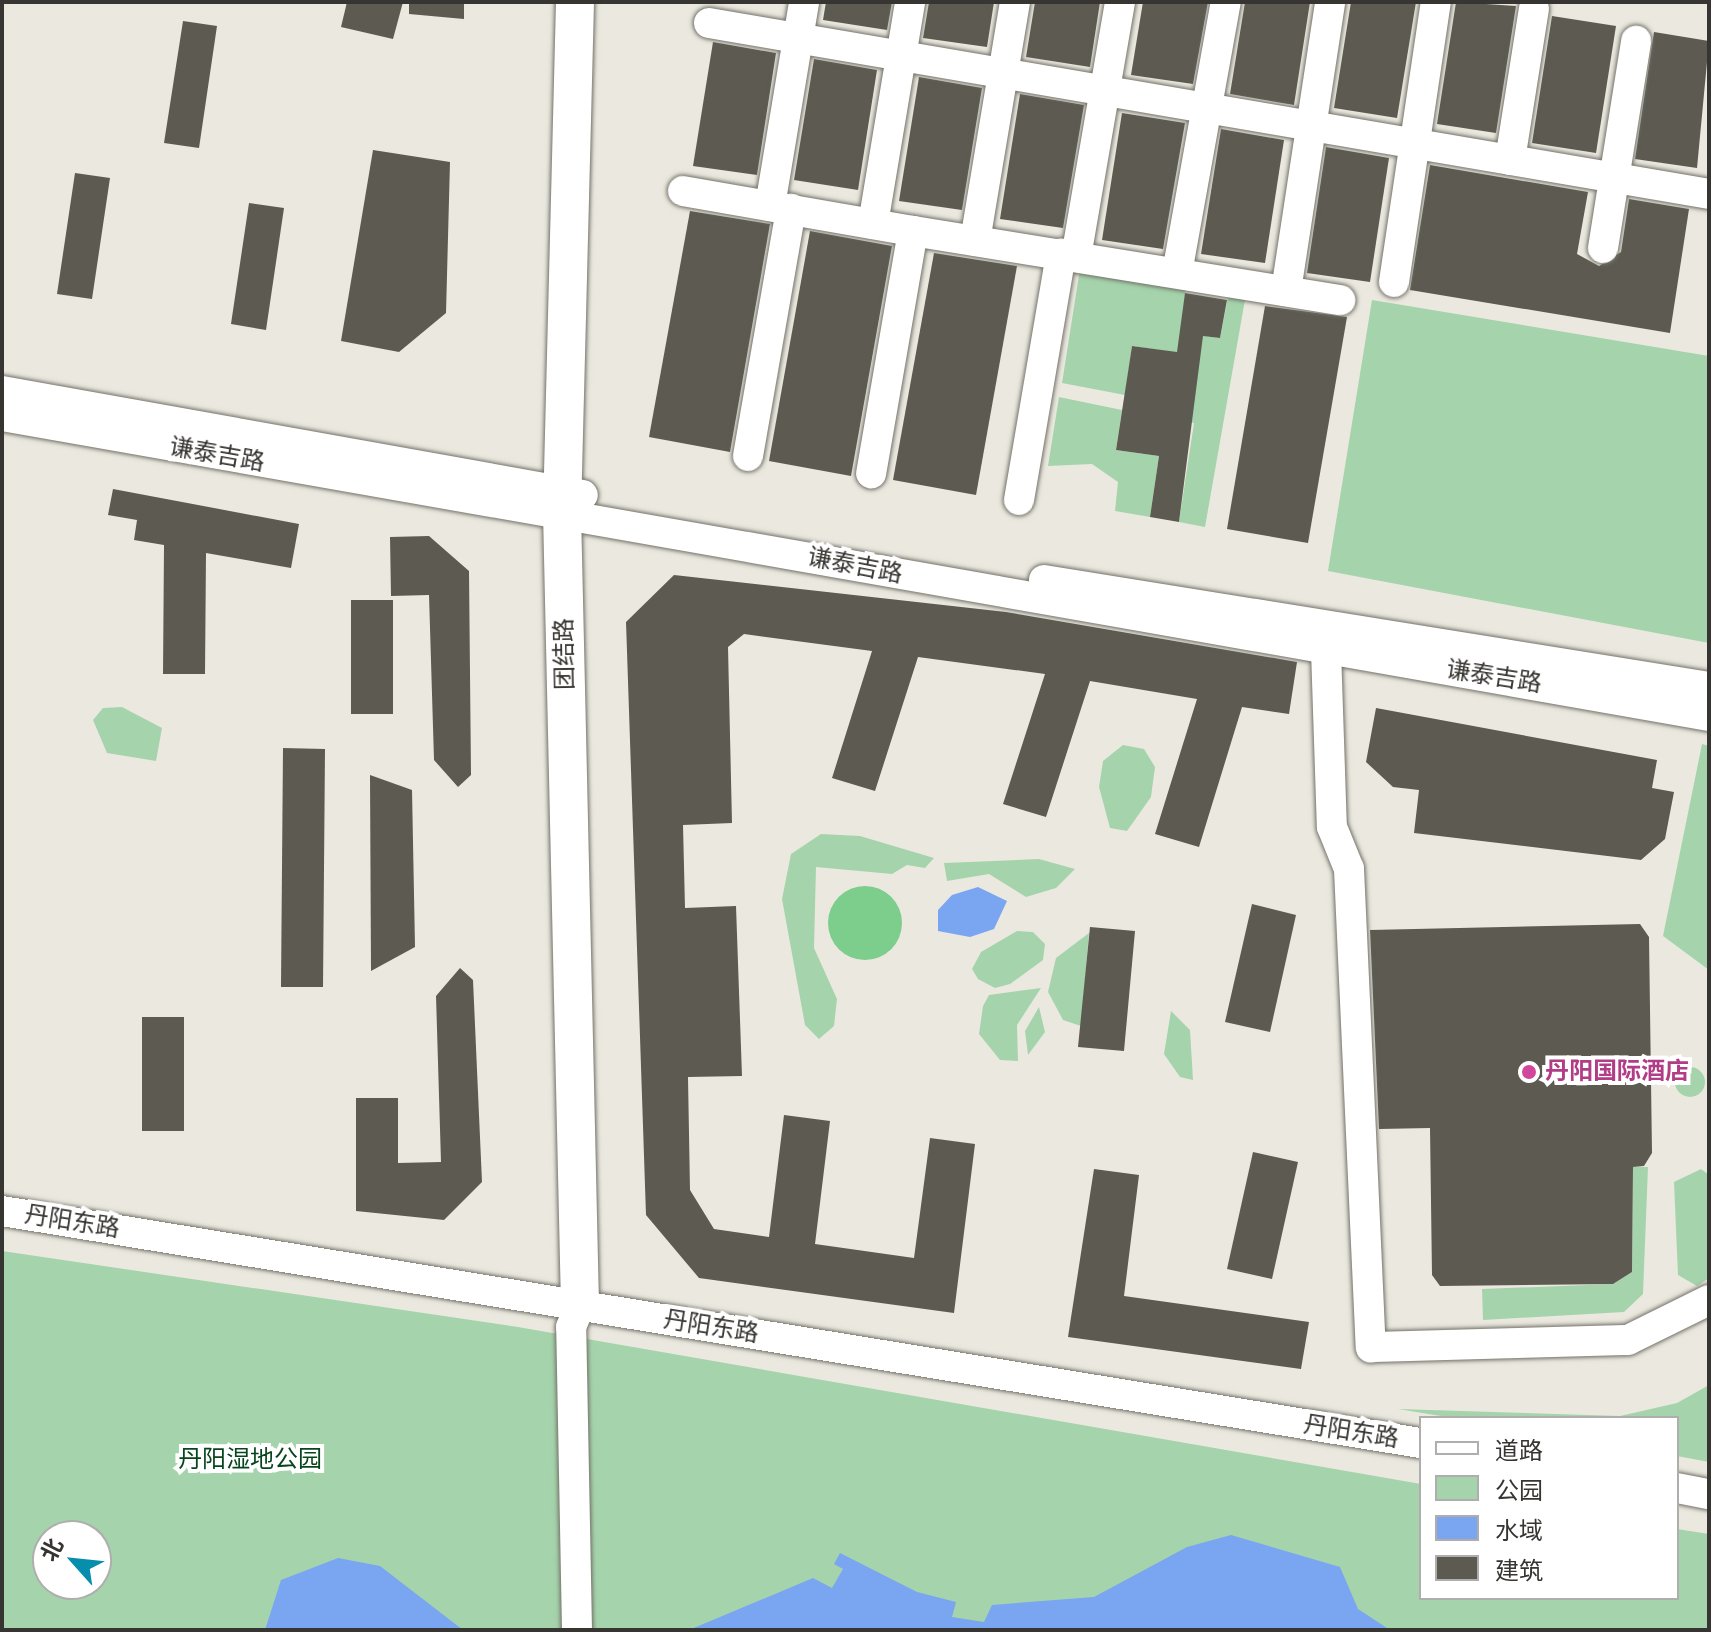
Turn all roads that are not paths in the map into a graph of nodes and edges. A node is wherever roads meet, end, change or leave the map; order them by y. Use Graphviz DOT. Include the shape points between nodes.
graph roads {
  1 [pos="558,2"];
  2 [pos="575,2"];
  3 [pos="804,2"];
  4 [pos="910,2"];
  5 [pos="1015,2"];
  6 [pos="1120,2"];
  7 [pos="1226,2"];
  8 [pos="1330,2"];
  9 [pos="1436,2"];
  10 [pos="1534,9"];
  11 [pos="709,23"];
  12 [pos="798,36"];
  13 [pos="1636,41"];
  14 [pos="901,54"];
  15 [pos="1002,71"];
  16 [pos="1105,89"];
  17 [pos="1207,107"];
  18 [pos="1313,126"];
  19 [pos="1416,143"];
  20 [pos="1510,160"];
  21 [pos="1613,178"];
  22 [pos="683,191"];
  23 [pos="1709,194"];
  24 [pos="780,208"];
  25 [pos="873,224"];
  26 [pos="913,231"];
  27 [pos="975,241"];
  28 [pos="1603,248"];
  29 [pos="1068,256"];
  30 [pos="1177,273"];
  31 [pos="1394,282"];
  32 [pos="1286,291"];
  33 [pos="1340,300"];
  34 [pos="2,391"];
  35 [pos="2,416"];
  36 [pos="748,456"];
  37 [pos="871,473"];
  38 [pos="1019,500"];
  39 [pos="550,501"];
  40 [pos="1326,650"];
  41 [pos="1709,687"];
  42 [pos="1709,716"];
  43 [pos="2,1211"];
  44 [pos="1709,1300"];
  45 [pos="569,1311"];
  46 [pos="1419,1443"];
  47 [pos="1679,1488"];
  48 [pos="1709,1494"];
  49 [pos="577,1630"];
  1 -- 39 [label="main road, 团结路"];
  2 -- 39 [label="main road, 团结路"];
  3 -- 12 [label="street"];
  4 -- 14 [label="street"];
  5 -- 15 [label="street"];
  6 -- 16 [label="street"];
  7 -- 17 [label="street"];
  8 -- 18 [label="street"];
  9 -- 19 [label="street"];
  10 -- 20 [label="street"];
  11 -- 12 [label="street"];
  12 -- 14 [label="street"];
  12 -- 24 [label="street"];
  13 -- 21 [label="street"];
  14 -- 15 [label="street"];
  14 -- 25 [label="street"];
  15 -- 16 [label="street"];
  15 -- 27 [label="street"];
  16 -- 17 [label="street"];
  16 -- 29 [label="street"];
  17 -- 18 [label="street"];
  17 -- 30 [label="street"];
  18 -- 19 [label="street"];
  18 -- 32 [label="street"];
  19 -- 20 [label="street"];
  19 -- 31 [label="street"];
  20 -- 21 [label="street"];
  21 -- 23 [label="street"];
  21 -- 28 [label="street"];
  22 -- 24 [label="street"];
  24 -- 25 [label="street"];
  24 -- 36 [label="street"];
  25 -- 26 [label="street"];
  26 -- 27 [label="street"];
  26 -- 37 [label="street"];
  27 -- 29 [label="street"];
  29 -- 30 [label="street"];
  29 -- 38 [label="street"];
  30 -- 32 [label="street"];
  32 -- 33 [label="street"];
  34 -- 39 [label="street, 谦泰吉路"];
  35 -- 39 [label="street, 谦泰吉路"];
  39 -- 40 [label="street, 谦泰吉路"];
  39 -- 41 [label="street, 谦泰吉路"];
  39 -- 45 [label="main road, 团结路"];
  40 -- 42 [label="street, 谦泰吉路"];
  40 -- 44 [label="street" via="1332,827 1349,869 1371,1347 1628,1340"];
  43 -- 45 [label="street, 丹阳东路"];
  45 -- 46 [label="street, 丹阳东路"];
  45 -- 49 [label="street"];
  47 -- 48 [label="street"];
}
